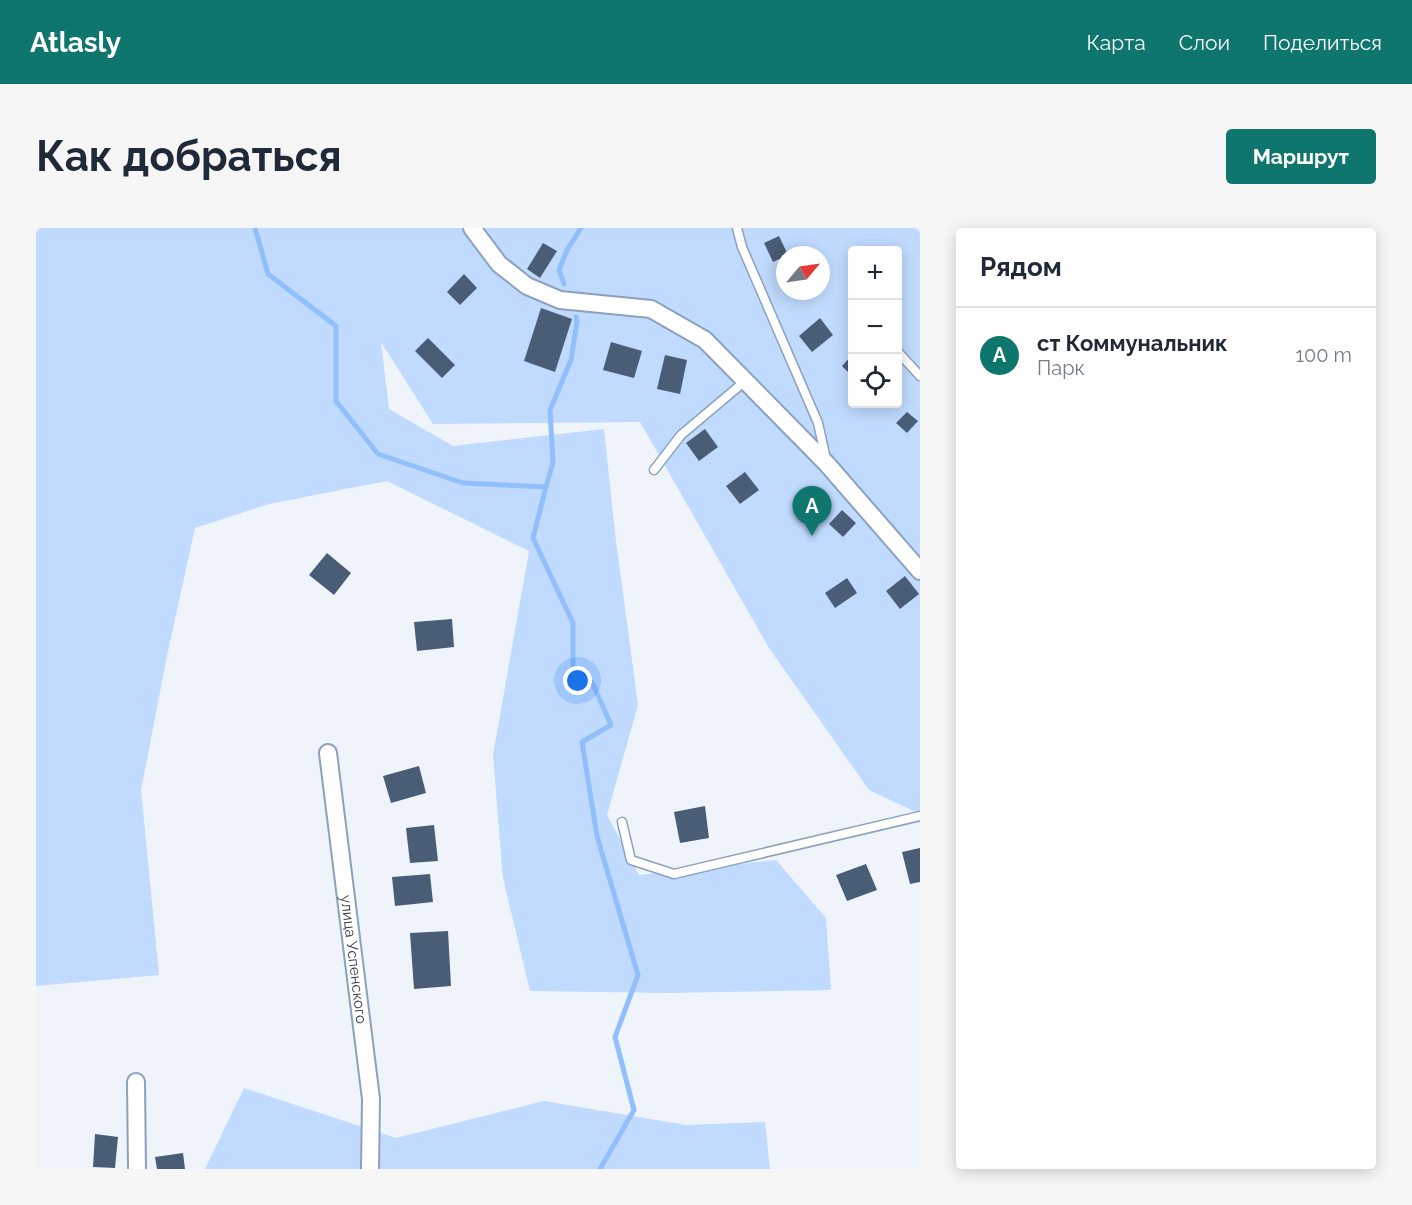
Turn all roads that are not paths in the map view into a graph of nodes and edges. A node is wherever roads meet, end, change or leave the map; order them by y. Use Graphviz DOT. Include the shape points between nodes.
graph roads {
  1 [pos="472,228"];
  2 [pos="737,228"];
  3 [pos="899,354"];
  4 [pos="920,376"];
  5 [pos="744,382"];
  6 [pos="827,464"];
  7 [pos="654,470"];
  8 [pos="920,571"];
  9 [pos="328,753"];
  10 [pos="920,816"];
  11 [pos="622,822"];
  12 [pos="136,1082"];
  13 [pos="137,1169"];
  14 [pos="370,1169"];
  1 -- 5 [label="street" via="499,264 527,286 560,300 651,309 705,340"];
  2 -- 6 [label="lane" via="818,423"];
  3 -- 4 [label="lane"];
  5 -- 6 [label="street"];
  5 -- 7 [label="lane" via="681,435"];
  6 -- 8 [label="street"];
  9 -- 14 [label="street, улица Успенского" via="371,1099"];
  10 -- 11 [label="lane" via="674,874 631,860"];
  12 -- 13 [label="street"];
}
